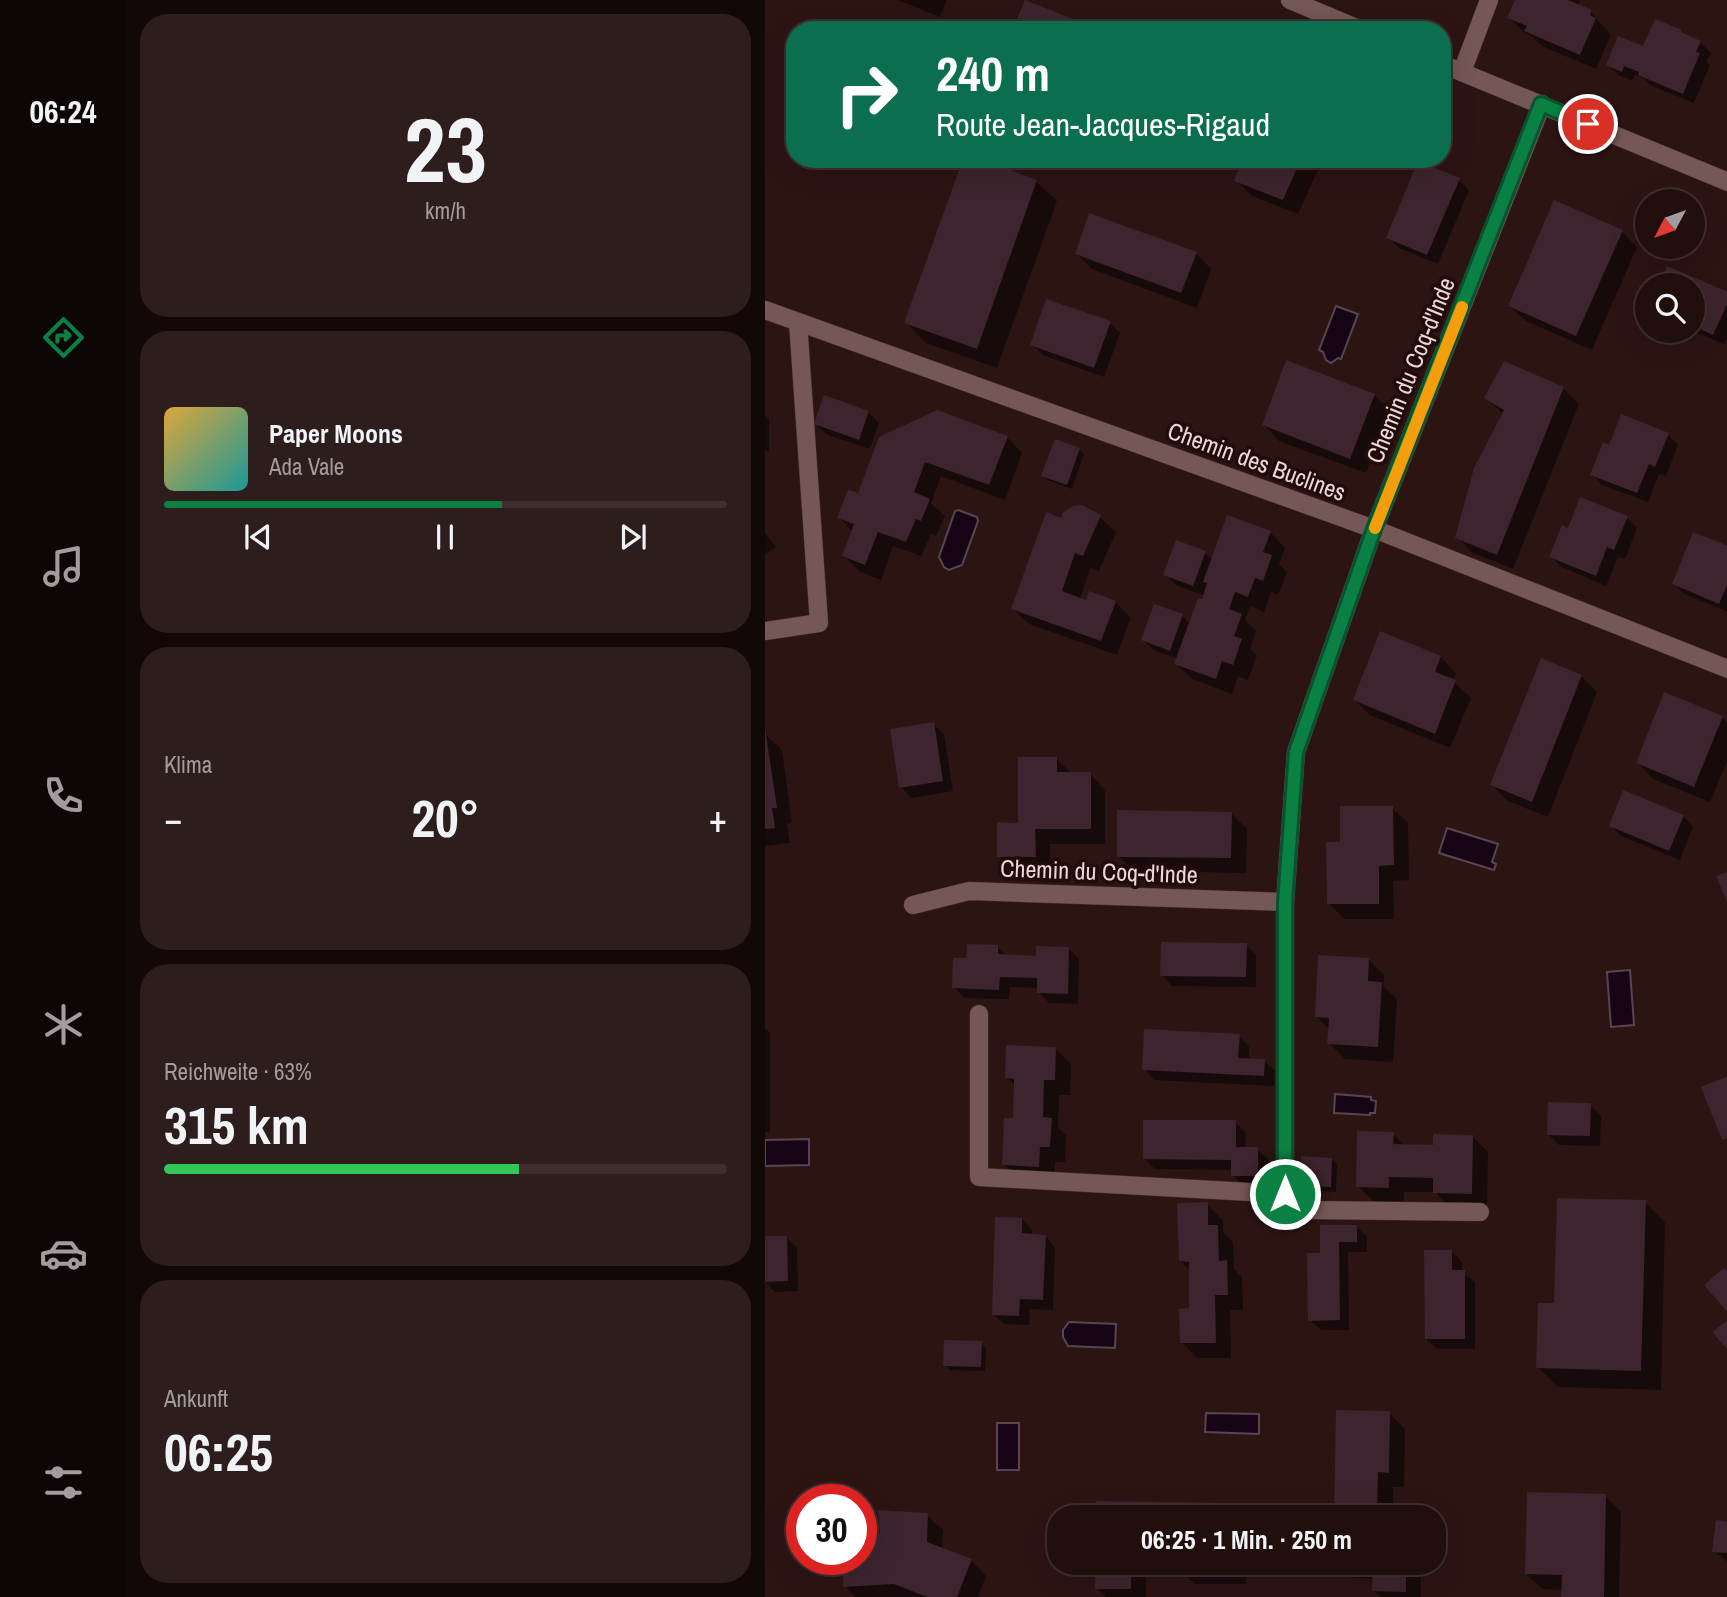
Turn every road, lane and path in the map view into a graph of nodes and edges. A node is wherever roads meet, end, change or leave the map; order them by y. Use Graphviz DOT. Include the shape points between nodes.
graph roads {
  1 [pos="1290,0"];
  2 [pos="1489,0"];
  3 [pos="1340,21"];
  4 [pos="1451,68"];
  5 [pos="1461,72"];
  6 [pos="1541,104"];
  7 [pos="1727,182"];
  8 [pos="765,310"];
  9 [pos="798,322"];
  10 [pos="1374,529"];
  11 [pos="765,631"];
  12 [pos="1727,669"];
  13 [pos="1285,902"];
  14 [pos="913,905"];
  15 [pos="979,1014"];
  16 [pos="1285,1194"];
  17 [pos="1480,1212"];
  1 -- 3 [label="street"];
  2 -- 5 [label="street"];
  4 -- 5 [label="street"];
  5 -- 6 [label="street"];
  6 -- 7 [label="street"];
  6 -- 10 [label="street, Chemin du Coq-d'Inde"];
  8 -- 9 [label="street, Chemin des Buclines"];
  9 -- 10 [label="street, Chemin des Buclines"];
  9 -- 11 [label="street" via="819,623"];
  10 -- 12 [label="street, Chemin des Buclines"];
  10 -- 13 [label="street, Chemin du Coq-d'Inde" via="1296,752"];
  13 -- 14 [label="street, Chemin du Coq-d'Inde" via="969,891"];
  13 -- 16 [label="street, Chemin du Coq-d'Inde"];
  15 -- 16 [label="street" via="979,1177"];
  16 -- 17 [label="street" via="1309,1210"];
}
